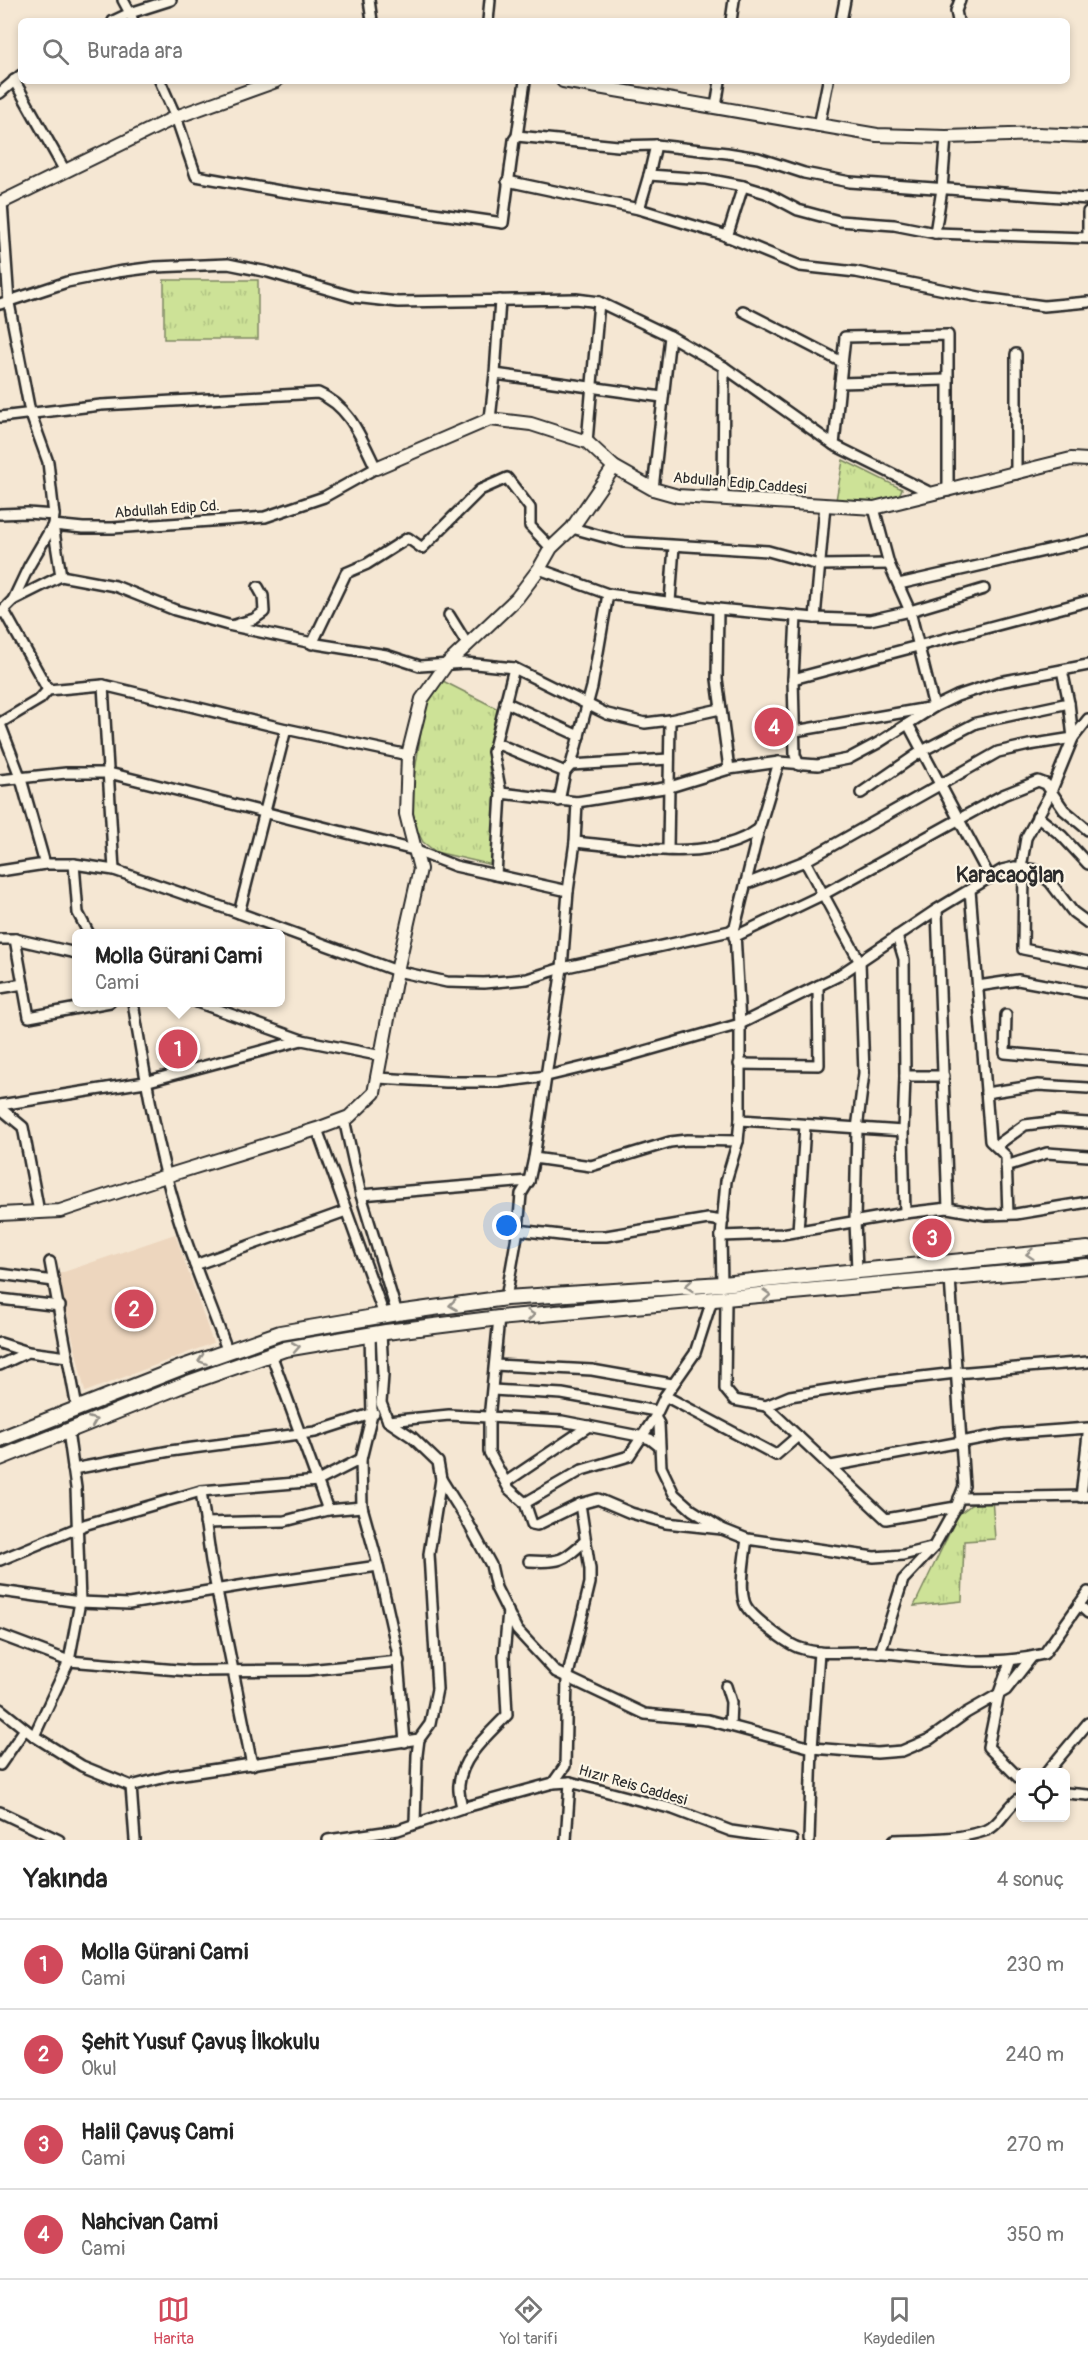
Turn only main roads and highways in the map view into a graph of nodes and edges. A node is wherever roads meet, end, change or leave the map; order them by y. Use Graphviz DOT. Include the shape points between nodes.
graph roads {
  1 [pos="1088,1249"];
  2 [pos="1088,1266"];
  3 [pos="0,1439"];
  4 [pos="0,1458"];
  1 -- 3 [label="main road, one-way" via="722,1284 506,1298 280,1333"];
  4 -- 2 [label="main road, one-way" via="285,1349 499,1318"];
}
